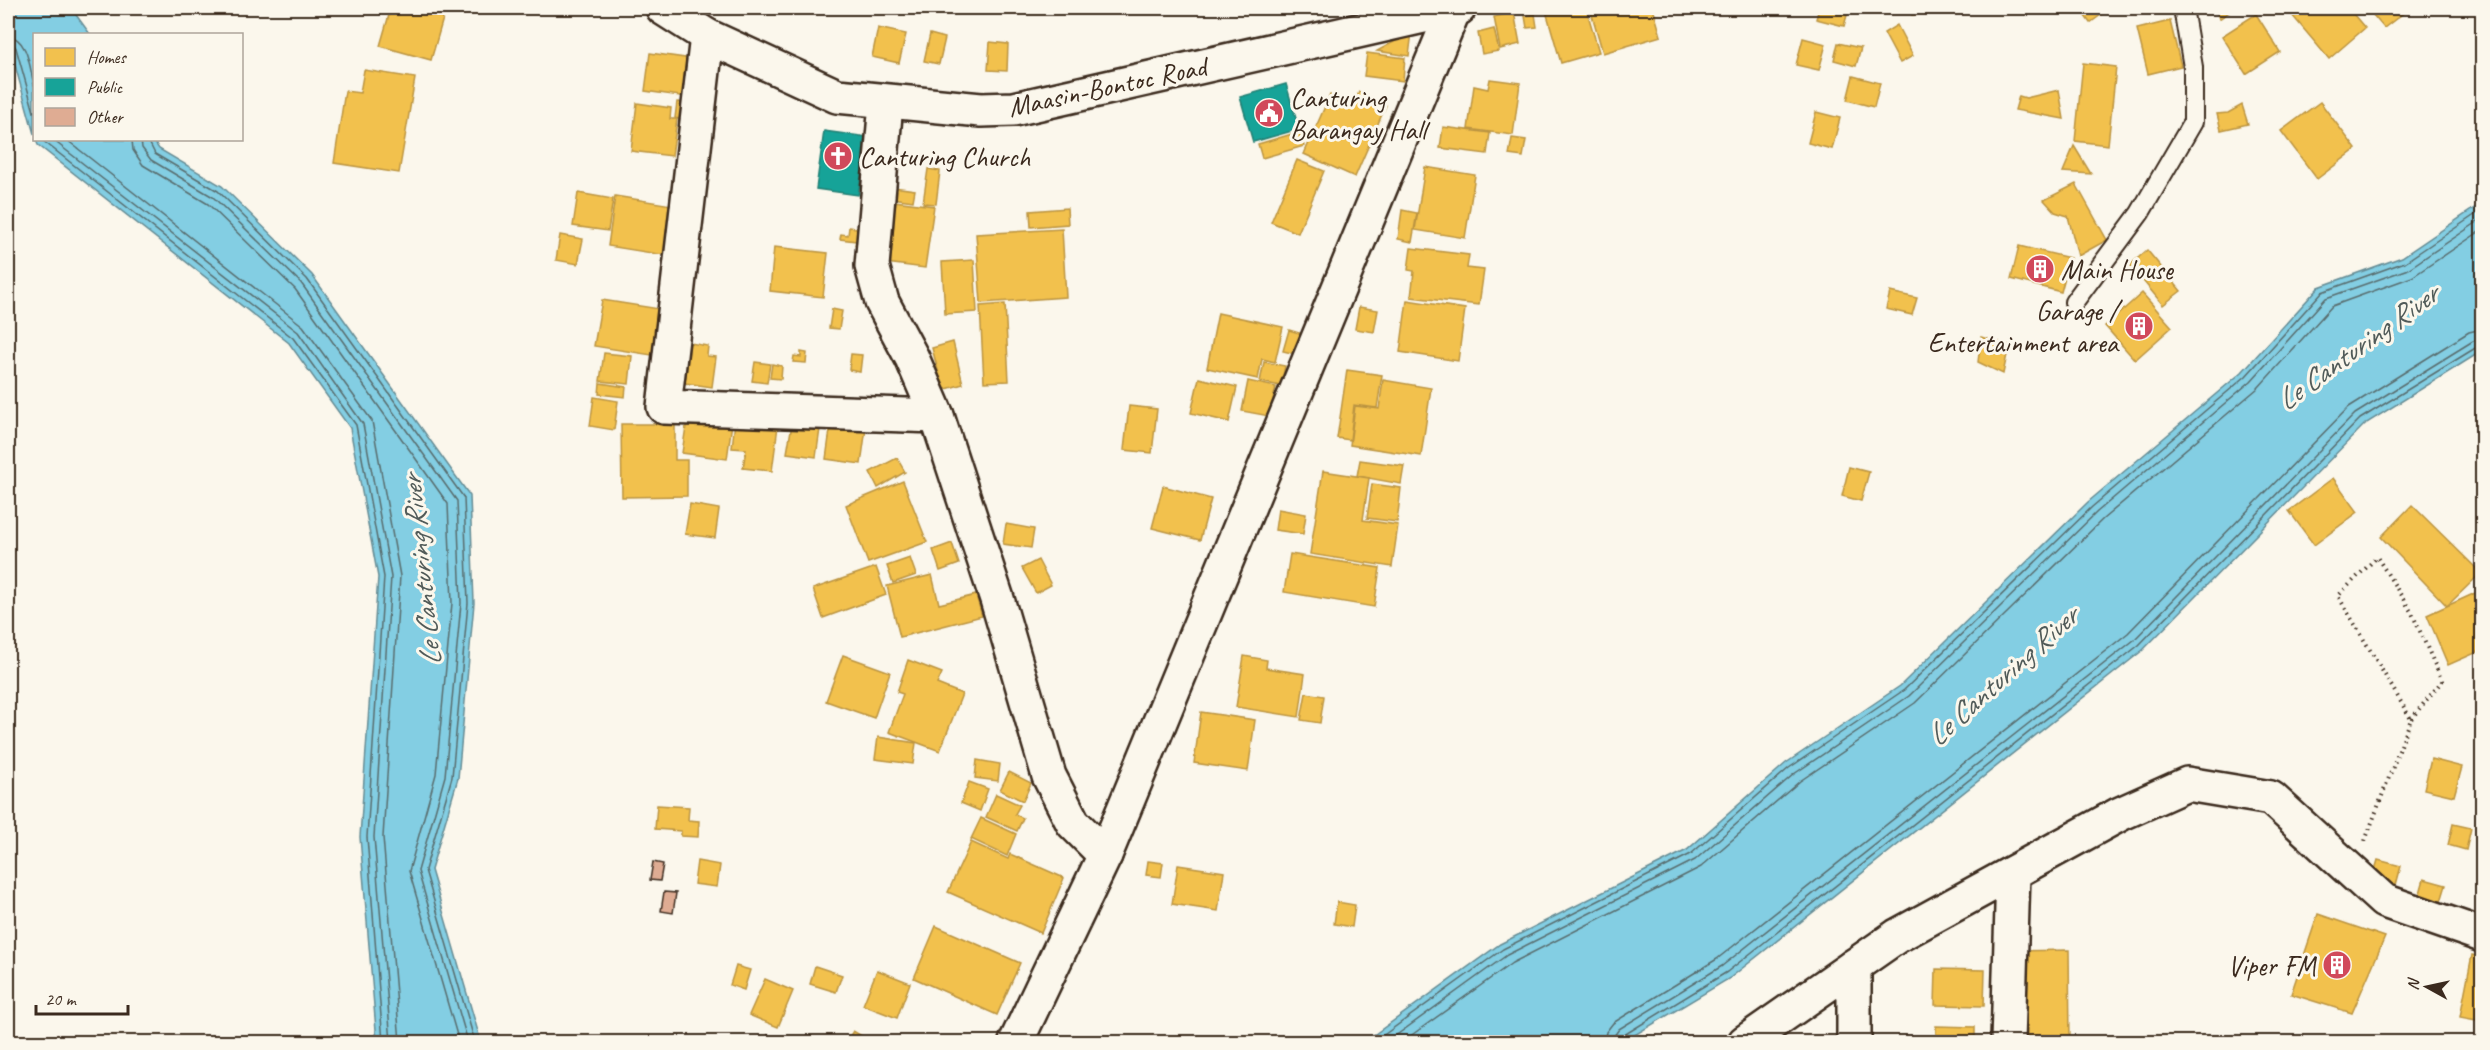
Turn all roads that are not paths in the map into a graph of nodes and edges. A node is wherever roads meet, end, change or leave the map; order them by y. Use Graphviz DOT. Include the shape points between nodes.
graph roads {
  1 [pos="663,8"];
  2 [pos="1456,8"];
  3 [pos="2183,8"];
  4 [pos="707,36"];
  5 [pos="886,103"];
  6 [pos="2074,302"];
  7 [pos="937,416"];
  8 [pos="1105,855"];
  9 [pos="2013,873"];
  10 [pos="2482,935"];
  11 [pos="1854,966"];
  12 [pos="1016,1042"];
  13 [pos="1745,1042"];
  14 [pos="1854,1042"];
  15 [pos="2008,1042"];
  1 -- 4 [label="street, Maasin-Bontoc Road"];
  2 -- 5 [label="street, Maasin-Bontoc Road" via="1014,109"];
  2 -- 8 [label="street"];
  3 -- 6 [label="lane" via="2193,67 2193,122 2140,213"];
  4 -- 5 [label="street, Maasin-Bontoc Road" via="837,96"];
  4 -- 7 [label="street" via="664,407"];
  5 -- 7 [label="street" via="872,266 882,302"];
  7 -- 8 [label="street" via="1049,776 1073,823"];
  8 -- 12 [label="street"];
  9 -- 10 [label="street" via="2120,814 2187,784 2271,798 2384,901"];
  9 -- 11 [label="street" via="1897,936"];
  9 -- 15 [label="street"];
  11 -- 13 [label="street"];
  11 -- 14 [label="street"];
}
